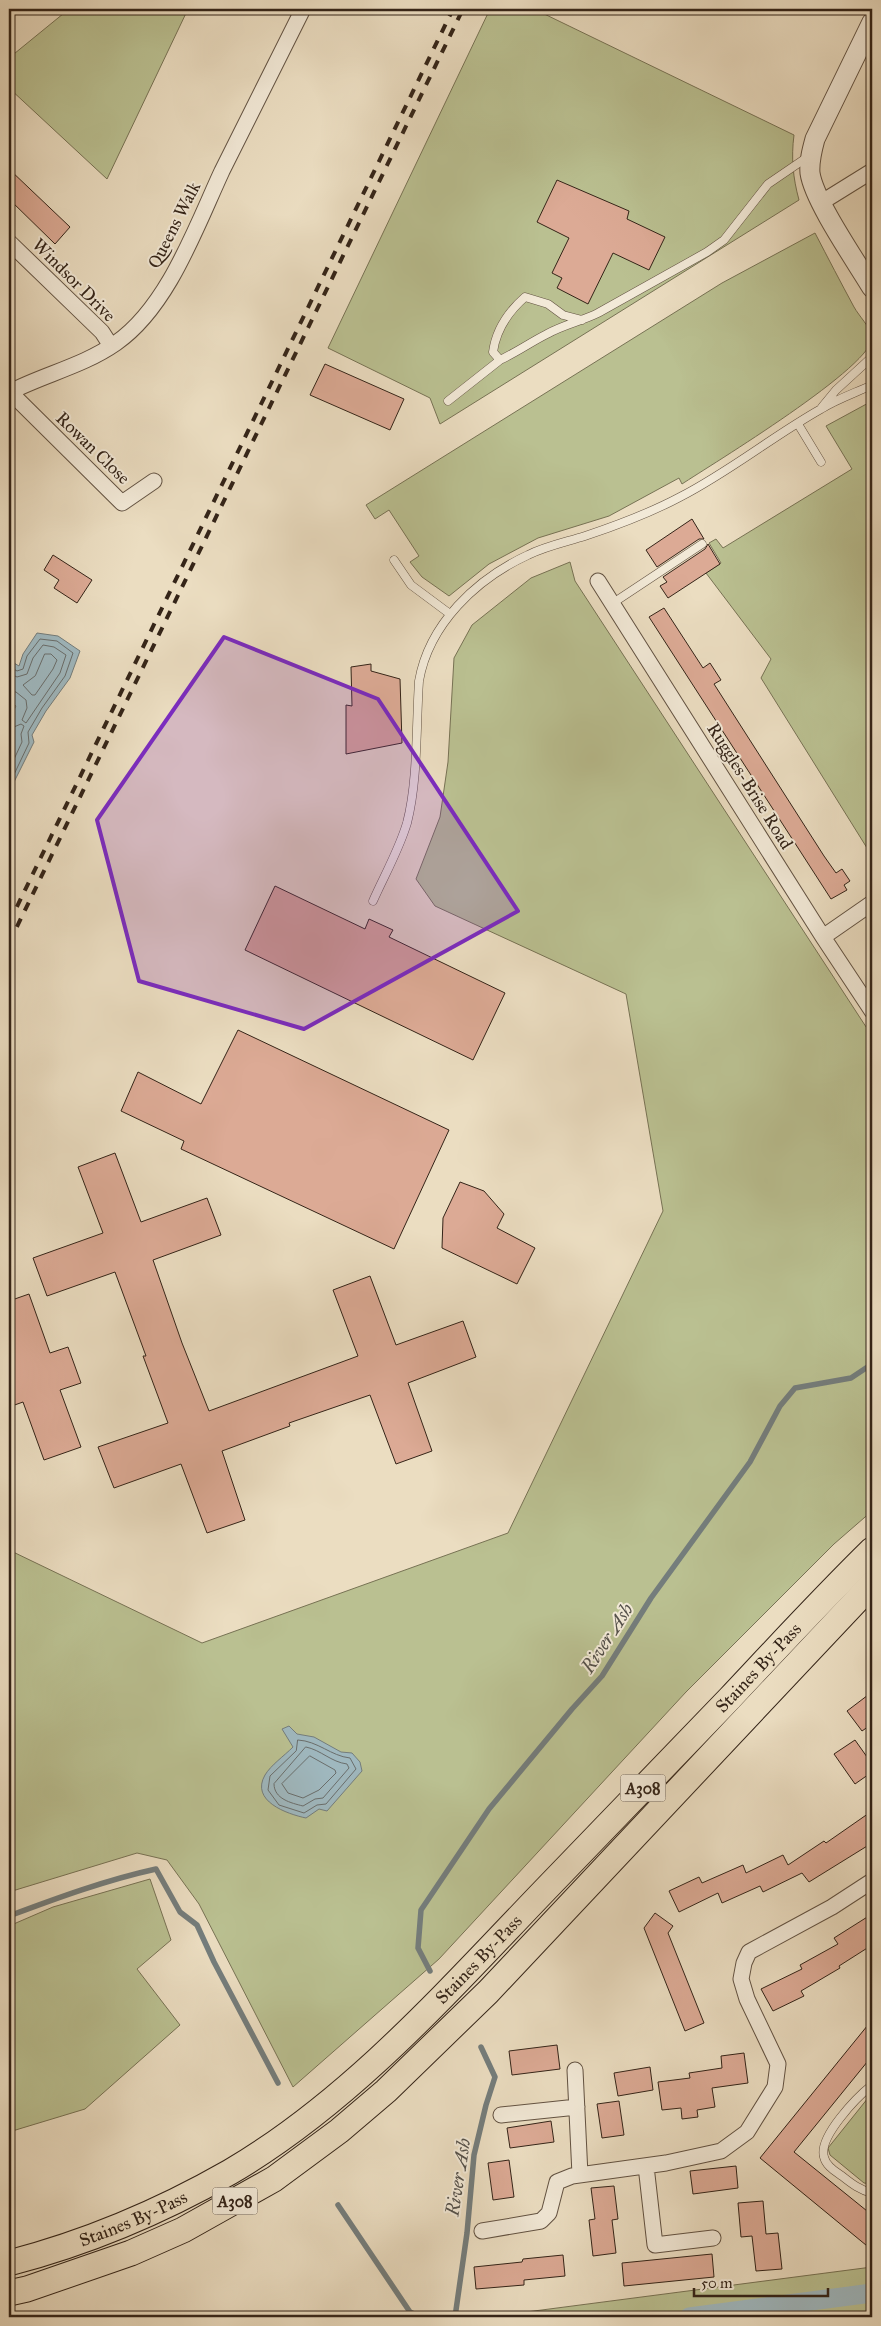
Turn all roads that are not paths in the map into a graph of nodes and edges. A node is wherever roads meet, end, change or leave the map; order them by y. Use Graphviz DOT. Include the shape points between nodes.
graph roads {
  1 [pos="303,9"];
  2 [pos="872,22"];
  3 [pos="811,155"];
  4 [pos="872,171"];
  5 [pos="822,202"];
  6 [pos="9,242"];
  7 [pos="872,288"];
  8 [pos="582,320"];
  9 [pos="110,346"];
  10 [pos="872,357"];
  11 [pos="500,360"];
  12 [pos="872,385"];
  13 [pos="10,392"];
  14 [pos="448,401"];
  15 [pos="821,408"];
  16 [pos="798,424"];
  17 [pos="821,462"];
  18 [pos="154,481"];
  19 [pos="702,544"];
  20 [pos="394,560"];
  21 [pos="598,580"];
  22 [pos="613,603"];
  23 [pos="450,614"];
  24 [pos="372,901"];
  25 [pos="872,903"];
  26 [pos="823,937"];
  27 [pos="872,1011"];
  28 [pos="872,1550"];
  29 [pos="872,1584"];
  30 [pos="872,1881"];
  31 [pos="575,2070"];
  32 [pos="872,2085"];
  33 [pos="577,2107"];
  34 [pos="501,2115"];
  35 [pos="646,2166"];
  36 [pos="580,2175"];
  37 [pos="872,2193"];
  38 [pos="482,2231"];
  39 [pos="713,2238"];
  40 [pos="9,2263"];
  41 [pos="9,2293"];
  1 -- 9 [label="street, Queens Walk" via="175,269 148,312"];
  2 -- 3 [label="street" via="815,139"];
  3 -- 5 [label="street" via="810,173"];
  3 -- 8 [label="lane" via="768,184 724,240 662,278"];
  4 -- 5 [label="street"];
  5 -- 7 [label="street"];
  6 -- 9 [label="street, Windsor Drive" via="102,332"];
  8 -- 11 [label="lane" via="548,333"];
  8 -- 11 [label="lane" via="525,297 504,320 495,339 493,352"];
  9 -- 13 [label="street, Queens Walk" via="83,363"];
  10 -- 15 [label="lane"];
  11 -- 14 [label="lane"];
  12 -- 15 [label="lane"];
  13 -- 18 [label="street, Rowan Close" via="122,503"];
  15 -- 16 [label="lane"];
  16 -- 17 [label="lane"];
  16 -- 23 [label="lane" via="682,497 620,525 546,547 512,563 480,585"];
  19 -- 22 [label="lane"];
  20 -- 23 [label="lane" via="411,585"];
  21 -- 22 [label="street, Ruggles-Brise Road"];
  22 -- 26 [label="street, Ruggles-Brise Road"];
  23 -- 24 [label="lane" via="434,637 422,664 414,788 395,853"];
  25 -- 26 [label="street"];
  26 -- 27 [label="street, Ruggles-Brise Road"];
  28 -- 40 [label="highway, Staines By-Pass / A308" via="449,1990 347,2086 267,2147 196,2191 70,2246"];
  29 -- 41 [label="highway, Staines By-Pass / A308" via="488,1992 386,2092 339,2132 274,2179 183,2230 131,2253"];
  30 -- 35 [label="street" via="832,1907 749,1952 741,1979 778,2064 775,2087 747,2132 721,2151"];
  31 -- 33 [label="street"];
  32 -- 37 [label="lane" via="826,2137 823,2147 828,2165 855,2186"];
  33 -- 34 [label="street"];
  33 -- 36 [label="street"];
  35 -- 36 [label="street"];
  35 -- 39 [label="street" via="655,2245"];
  36 -- 38 [label="street" via="557,2182 549,2213 540,2221"];
}
